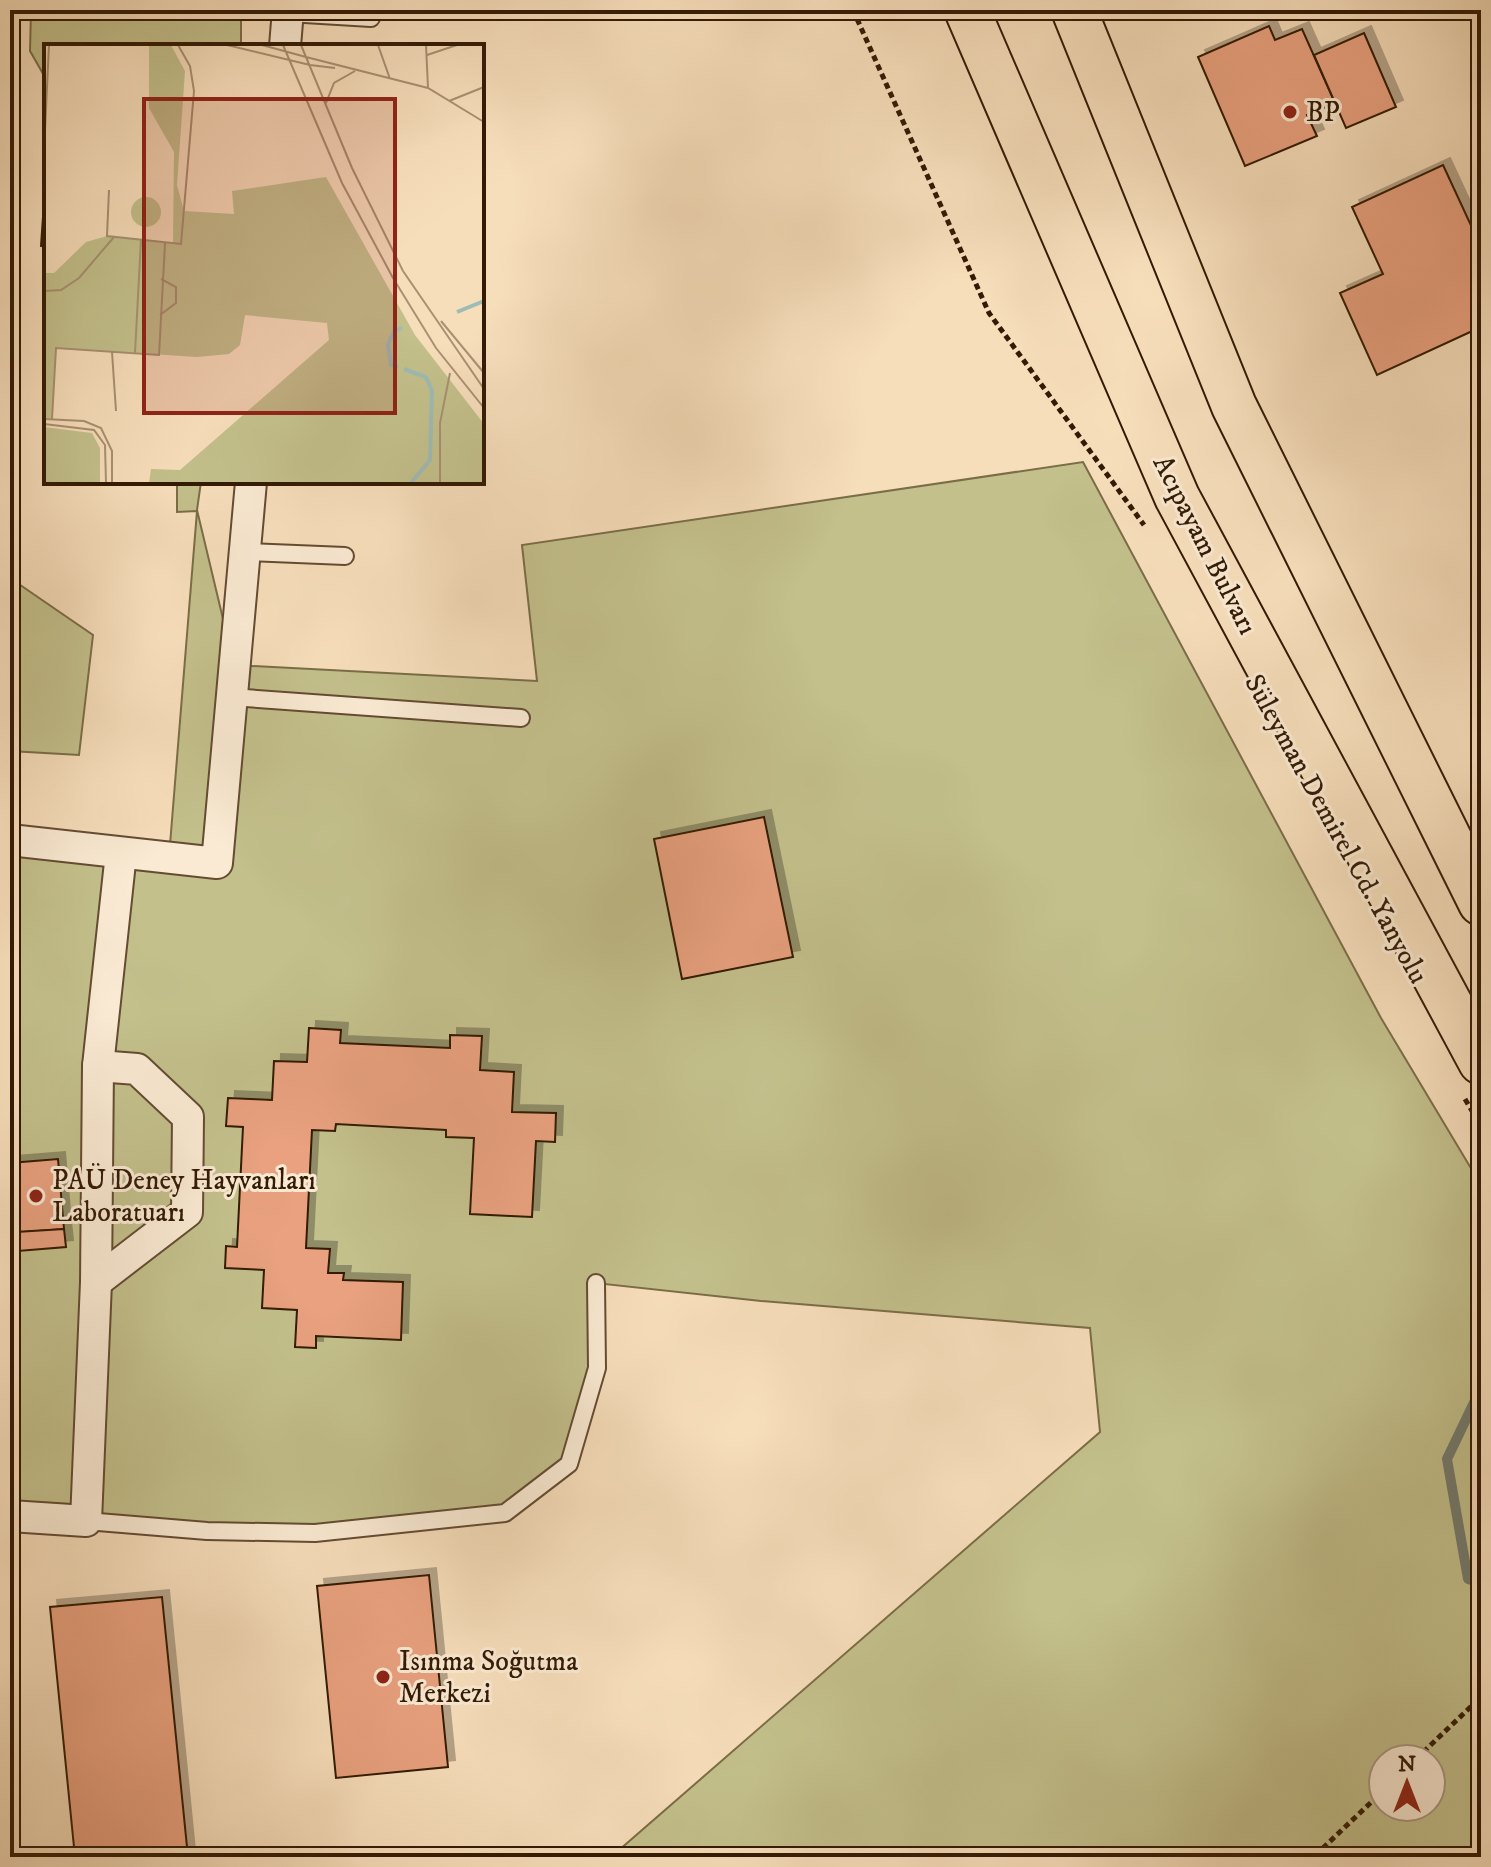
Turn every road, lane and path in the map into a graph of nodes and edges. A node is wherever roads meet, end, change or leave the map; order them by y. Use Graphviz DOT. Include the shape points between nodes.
graph roads {
  1 [pos="853,10"];
  2 [pos="967,10"];
  3 [pos="288,11"];
  4 [pos="1080,16"];
  5 [pos="371,18"];
  6 [pos="285,44"];
  7 [pos="251,484"];
  8 [pos="1147,529"];
  9 [pos="245,552"];
  10 [pos="345,556"];
  11 [pos="231,697"];
  12 [pos="521,718"];
  13 [pos="10,840"];
  14 [pos="121,853"];
  15 [pos="1481,903"];
  16 [pos="98,1066"];
  17 [pos="1469,1074"];
  18 [pos="1481,1126"];
  19 [pos="96,1282"];
  20 [pos="596,1283"];
  21 [pos="10,1516"];
  22 [pos="86,1521"];
  23 [pos="1481,1697"];
  24 [pos="1433,1743"];
  25 [pos="1367,1806"];
  26 [pos="1318,1857"];
  1 -- 8 [label="path" via="989,313"];
  2 -- 17 [label="main road, Acıpayam Bulvarı" via="1177,497"];
  3 -- 5 [label="lane"];
  3 -- 6 [label="street"];
  4 -- 15 [label="main road" via="1234,406"];
  7 -- 9 [label="street"];
  9 -- 10 [label="lane"];
  9 -- 11 [label="street"];
  11 -- 12 [label="lane"];
  11 -- 14 [label="street" via="217,863"];
  13 -- 14 [label="street"];
  14 -- 16 [label="street"];
  16 -- 19 [label="street"];
  16 -- 19 [label="street" via="137,1069 188,1117 187,1212"];
  17 -- 18 [label="path"];
  19 -- 22 [label="street"];
  20 -- 22 [label="lane" via="597,1368 569,1464 505,1513 315,1533"];
  21 -- 22 [label="street"];
  23 -- 24 [label="path"];
  25 -- 26 [label="path"];
}
